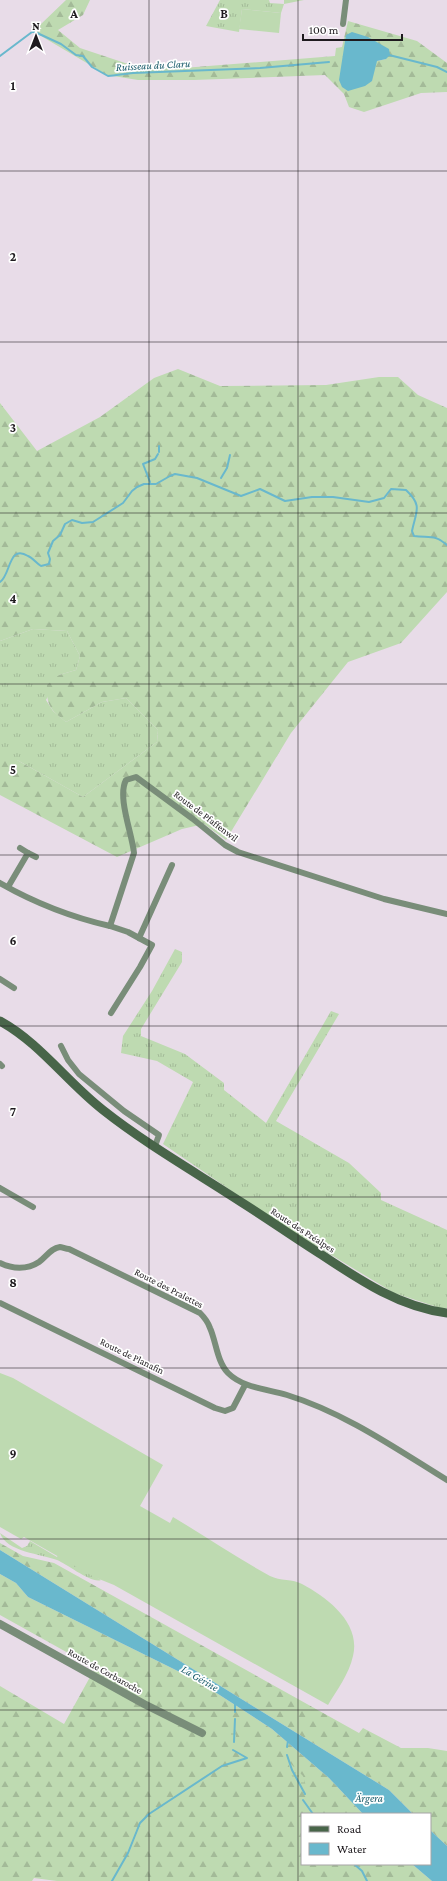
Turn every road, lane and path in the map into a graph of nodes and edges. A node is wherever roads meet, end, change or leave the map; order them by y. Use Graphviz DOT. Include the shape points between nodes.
graph roads {
  1 [pos="346,0"];
  2 [pos="343,24"];
  3 [pos="20,848"];
  4 [pos="28,852"];
  5 [pos="36,857"];
  6 [pos="172,865"];
  7 [pos="0,883"];
  8 [pos="8,887"];
  9 [pos="447,914"];
  10 [pos="110,926"];
  11 [pos="139,938"];
  12 [pos="0,979"];
  13 [pos="14,988"];
  14 [pos="111,1013"];
  15 [pos="0,1020"];
  16 [pos="61,1046"];
  17 [pos="155,1146"];
  18 [pos="0,1188"];
  19 [pos="33,1207"];
  20 [pos="0,1263"];
  21 [pos="0,1302"];
  22 [pos="447,1313"];
  23 [pos="245,1385"];
  24 [pos="447,1480"];
  25 [pos="0,1624"];
  26 [pos="202,1733"];
  1 -- 2 [label="street"];
  3 -- 4 [label="street"];
  4 -- 5 [label="street"];
  4 -- 8 [label="street"];
  6 -- 11 [label="street"];
  7 -- 8 [label="street"];
  8 -- 10 [label="street" via="53,909"];
  9 -- 10 [label="street, Route de Pfaffenwil" via="384,899 238,852 225,845 139,778 131,777 124,784 123,797 134,853"];
  10 -- 11 [label="street"];
  11 -- 14 [label="street" via="152,945"];
  12 -- 13 [label="street"];
  15 -- 17 [label="main road, Route des Préalpes" via="41,1051 103,1110"];
  16 -- 17 [label="street" via="79,1074 124,1111 159,1135"];
  17 -- 22 [label="main road, Route des Préalpes" via="368,1285 403,1302"];
  18 -- 19 [label="street"];
  20 -- 23 [label="street, Route des Pralettes" via="10,1268 26,1268 60,1247 69,1249 200,1313 210,1326 223,1366 228,1373"];
  21 -- 23 [label="street, Route de Planafin" via="215,1408 225,1411 233,1408"];
  23 -- 24 [label="street, Route des Pralettes" via="311,1402 370,1432"];
  25 -- 26 [label="street, Route de Corbaroche" via="144,1704"];
}
